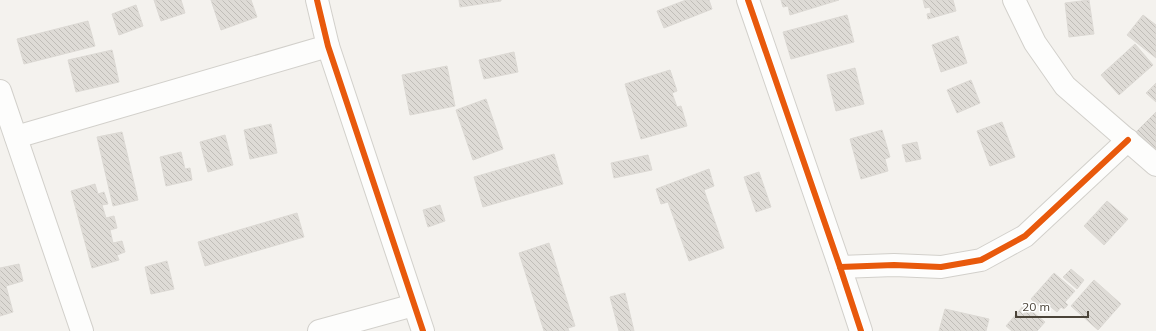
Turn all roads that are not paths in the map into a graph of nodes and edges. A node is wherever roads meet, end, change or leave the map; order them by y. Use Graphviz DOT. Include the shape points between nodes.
graph roads {
  1 [pos="317,0"];
  2 [pos="748,0"];
  3 [pos="1014,0"];
  4 [pos="328,46"];
  5 [pos="0,91"];
  6 [pos="16,137"];
  7 [pos="1128,140"];
  8 [pos="1156,165"];
  9 [pos="840,267"];
  10 [pos="414,305"];
  11 [pos="82,331"];
  12 [pos="319,331"];
  13 [pos="423,331"];
  14 [pos="861,331"];
  1 -- 4 [label="street"];
  2 -- 9 [label="street"];
  3 -- 7 [label="street" via="1035,43 1065,86"];
  4 -- 6 [label="street"];
  4 -- 10 [label="street"];
  5 -- 6 [label="street"];
  6 -- 11 [label="street"];
  7 -- 8 [label="street"];
  7 -- 9 [label="street" via="1025,236 981,260 941,266"];
  9 -- 14 [label="street"];
  10 -- 12 [label="street"];
  10 -- 13 [label="street"];
}
